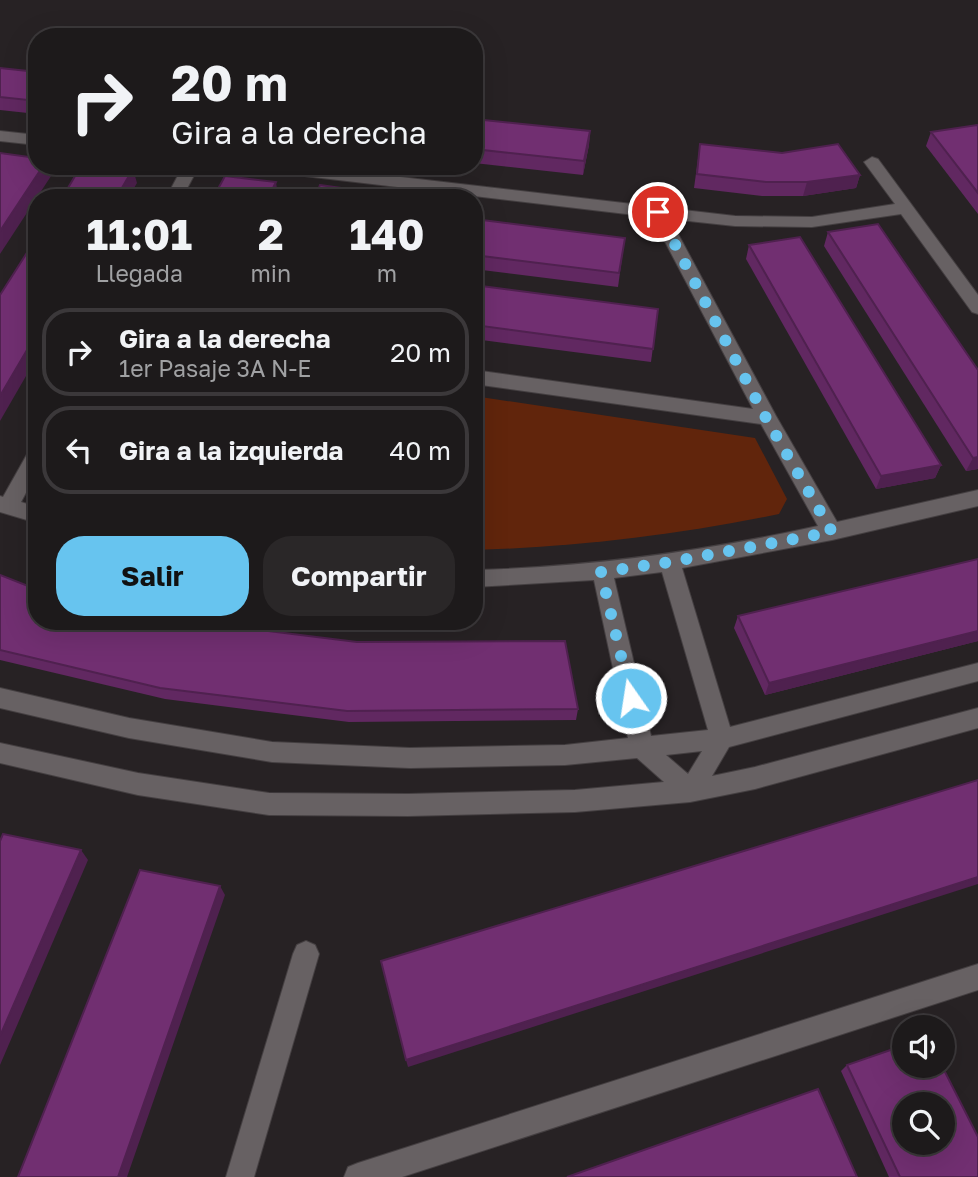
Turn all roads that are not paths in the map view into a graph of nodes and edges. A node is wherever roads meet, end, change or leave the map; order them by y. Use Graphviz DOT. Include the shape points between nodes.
graph roads {
  1 [pos="0,136"];
  2 [pos="28,139"];
  3 [pos="872,162"];
  4 [pos="321,175"];
  5 [pos="412,189"];
  6 [pos="483,197"];
  7 [pos="905,208"];
  8 [pos="658,212"];
  9 [pos="978,308"];
  10 [pos="483,378"];
  11 [pos="766,418"];
  12 [pos="28,468"];
  13 [pos="978,498"];
  14 [pos="4,506"];
  15 [pos="28,513"];
  16 [pos="832,532"];
  17 [pos="670,562"];
  18 [pos="601,572"];
  19 [pos="483,579"];
  20 [pos="978,673"];
  21 [pos="0,698"];
  22 [pos="978,718"];
  23 [pos="722,739"];
  24 [pos="642,748"];
  25 [pos="0,753"];
  26 [pos="690,791"];
  27 [pos="306,954"];
  28 [pos="978,977"];
  29 [pos="240,1177"];
  30 [pos="358,1177"];
  1 -- 2 [label="street"];
  3 -- 7 [label="street"];
  4 -- 5 [label="street"];
  6 -- 8 [label="street"];
  7 -- 8 [label="street" via="812,222 735,221"];
  7 -- 9 [label="street"];
  8 -- 11 [label="street"];
  10 -- 11 [label="street"];
  11 -- 16 [label="street"];
  12 -- 14 [label="street"];
  13 -- 16 [label="street"];
  14 -- 15 [label="street"];
  16 -- 17 [label="street"];
  17 -- 18 [label="street"];
  17 -- 23 [label="street"];
  18 -- 19 [label="street"];
  18 -- 24 [label="street"];
  20 -- 23 [label="street"];
  21 -- 24 [label="street" via="129,728 272,752 410,758 565,755"];
  22 -- 26 [label="street"];
  23 -- 24 [label="street"];
  23 -- 26 [label="street"];
  24 -- 26 [label="street"];
  25 -- 26 [label="street" via="138,784 269,804 576,801"];
  27 -- 29 [label="street"];
  28 -- 30 [label="street"];
}
